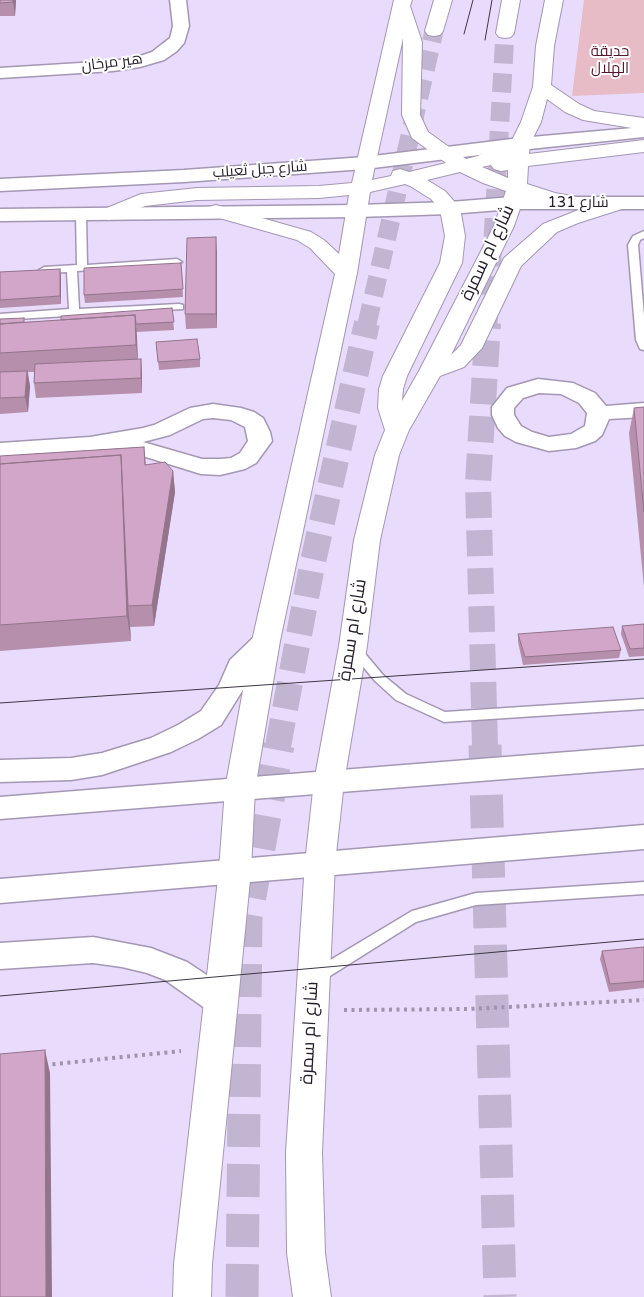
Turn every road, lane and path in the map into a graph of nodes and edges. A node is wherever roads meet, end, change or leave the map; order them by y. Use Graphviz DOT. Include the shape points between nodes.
graph roads {
  1 [pos="178,0"];
  2 [pos="443,0"];
  3 [pos="511,0"];
  4 [pos="554,0"];
  5 [pos="402,3"];
  6 [pos="434,31"];
  7 [pos="505,33"];
  8 [pos="0,73"];
  9 [pos="542,87"];
  10 [pos="644,124"];
  11 [pos="644,132"];
  12 [pos="644,146"];
  13 [pos="519,153"];
  14 [pos="444,155"];
  15 [pos="365,163"];
  16 [pos="468,169"];
  17 [pos="415,182"];
  18 [pos="0,185"];
  19 [pos="362,188"];
  20 [pos="514,195"];
  21 [pos="644,203"];
  22 [pos="586,204"];
  23 [pos="618,204"];
  24 [pos="450,208"];
  25 [pos="216,211"];
  26 [pos="357,211"];
  27 [pos="81,214"];
  28 [pos="109,214"];
  29 [pos="0,215"];
  30 [pos="644,234"];
  31 [pos="177,262"];
  32 [pos="77,269"];
  33 [pos="36,271"];
  34 [pos="346,273"];
  35 [pos="640,274"];
  36 [pos="180,307"];
  37 [pos="74,312"];
  38 [pos="642,315"];
  39 [pos="0,317"];
  40 [pos="644,347"];
  41 [pos="431,371"];
  42 [pos="644,410"];
  43 [pos="598,413"];
  44 [pos="397,430"];
  45 [pos="90,444"];
  46 [pos="0,450"];
  47 [pos="266,641"];
  48 [pos="352,646"];
  49 [pos="644,704"];
  50 [pos="644,757"];
  51 [pos="0,771"];
  52 [pos="329,782"];
  53 [pos="240,789"];
  54 [pos="0,808"];
  55 [pos="644,837"];
  56 [pos="320,863"];
  57 [pos="234,870"];
  58 [pos="644,888"];
  59 [pos="0,891"];
  60 [pos="0,956"];
  61 [pos="312,995"];
  62 [pos="644,1000"];
  63 [pos="220,1001"];
  64 [pos="187,1050"];
  65 [pos="39,1066"];
  66 [pos="192,1297"];
  67 [pos="312,1297"];
  1 -- 8 [label="street, هير مرخان" via="181,26 178,39 158,56 113,66"];
  2 -- 6 [label="street"];
  3 -- 7 [label="street"];
  4 -- 9 [label="street, شارع ام سمرة" via="545,46"];
  5 -- 14 [label="street" via="413,42 411,115 419,134"];
  5 -- 15 [label="street"];
  9 -- 10 [label="street" via="590,116"];
  9 -- 13 [label="street, شارع ام سمرة"];
  11 -- 13 [label="street"];
  12 -- 13 [label="street" via="570,154"];
  13 -- 14 [label="street, شارع جبل ثعيلب"];
  13 -- 16 [label="street"];
  13 -- 20 [label="street, شارع ام سمرة"];
  14 -- 15 [label="street, شارع جبل ثعيلب"];
  14 -- 16 [label="street"];
  15 -- 17 [label="street"];
  15 -- 18 [label="street, شارع جبل ثعيلب"];
  15 -- 19 [label="street"];
  16 -- 17 [label="street"];
  16 -- 20 [label="street"];
  17 -- 19 [label="street"];
  17 -- 24 [label="street" via="438,195"];
  17 -- 26 [label="street"];
  19 -- 26 [label="street"];
  19 -- 28 [label="street" via="197,194 141,200"];
  20 -- 22 [label="street"];
  20 -- 24 [label="street"];
  20 -- 41 [label="street, شارع ام سمرة" via="504,226"];
  21 -- 23 [label="street, شارع 131"];
  22 -- 23 [label="street, شارع 131"];
  23 -- 41 [label="street" via="571,219 550,228 536,239 512,263 471,348 456,362"];
  24 -- 26 [label="street"];
  24 -- 44 [label="street" via="454,236 451,263 391,390 390,408"];
  25 -- 26 [label="street"];
  25 -- 28 [label="street"];
  25 -- 34 [label="street" via="304,236"];
  26 -- 34 [label="street"];
  27 -- 28 [label="street"];
  27 -- 29 [label="street"];
  27 -- 32 [label="lane"];
  30 -- 35 [label="lane" via="633,244"];
  31 -- 32 [label="lane"];
  32 -- 33 [label="lane"];
  32 -- 37 [label="lane"];
  34 -- 47 [label="street"];
  35 -- 38 [label="lane"];
  36 -- 37 [label="lane"];
  37 -- 39 [label="lane"];
  38 -- 40 [label="lane" via="641,340"];
  41 -- 44 [label="street, شارع ام سمرة"];
  42 -- 43 [label="street"];
  44 -- 48 [label="street, شارع ام سمرة" via="387,455 366,540"];
  45 -- 45 [label="street" via="148,450 201,466 220,467 248,458 260,440 255,423 246,417 233,412 213,411 198,413 162,430"];
  45 -- 46 [label="street"];
  47 -- 51 [label="street" via="239,667 231,688 212,718 188,732 161,745 102,764 71,769"];
  47 -- 53 [label="street"];
  48 -- 49 [label="lane" via="379,678 401,697 444,717"];
  48 -- 52 [label="street, شارع ام سمرة"];
  50 -- 52 [label="street"];
  52 -- 53 [label="street"];
  52 -- 56 [label="street, شارع ام سمرة"];
  53 -- 54 [label="street"];
  53 -- 57 [label="street"];
  55 -- 56 [label="street"];
  56 -- 57 [label="street"];
  56 -- 61 [label="street, شارع ام سمرة"];
  57 -- 59 [label="street"];
  57 -- 63 [label="street"];
  58 -- 61 [label="lane" via="476,899 412,917"];
  60 -- 63 [label="street" via="93,950 122,954 176,971"];
  61 -- 62 [label="path" via="469,1009"];
  61 -- 67 [label="street, شارع ام سمرة" via="304,1152 306,1253"];
  63 -- 66 [label="street"];
  64 -- 65 [label="path"];
}
